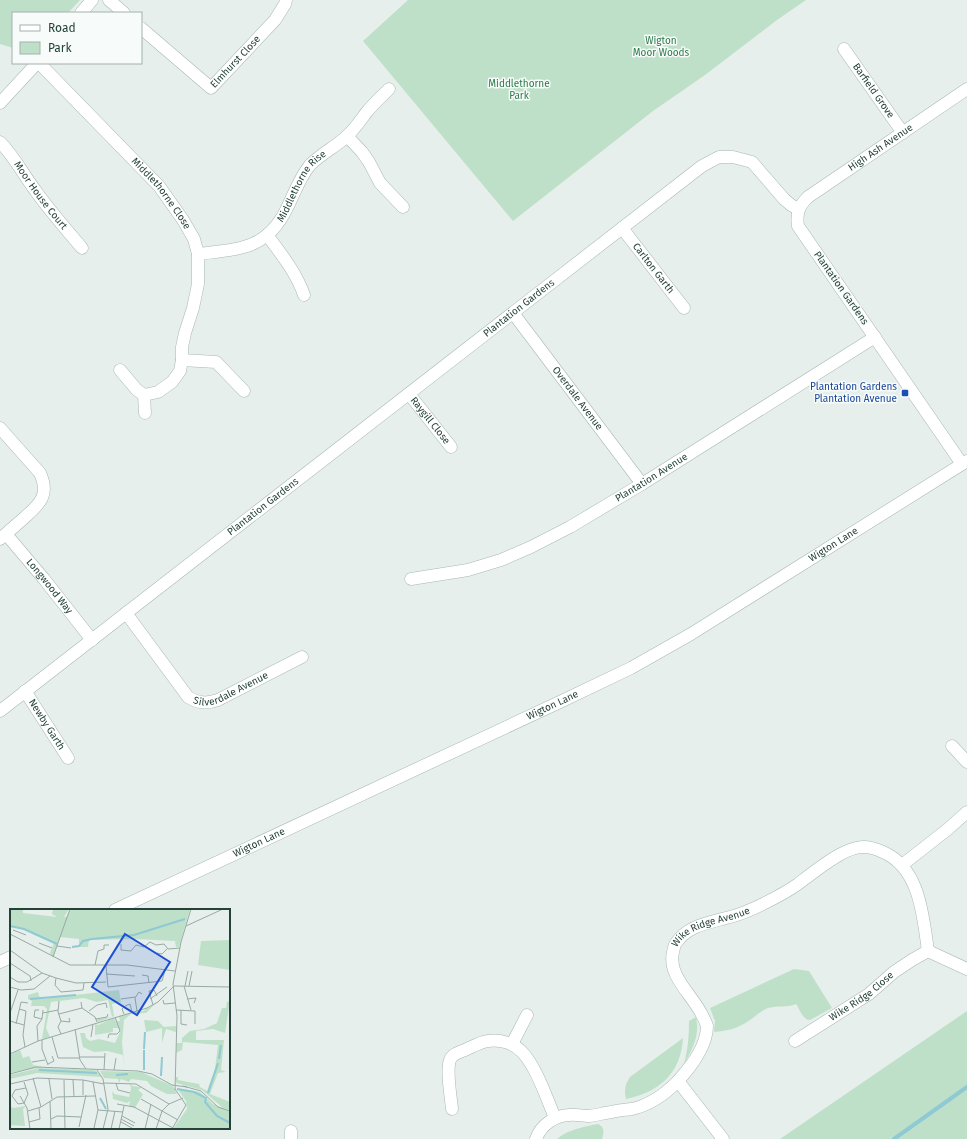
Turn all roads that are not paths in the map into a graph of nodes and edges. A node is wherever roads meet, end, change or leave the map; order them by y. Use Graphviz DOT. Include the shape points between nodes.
graph roads {
  1 [pos="92,0"];
  2 [pos="109,0"];
  3 [pos="286,0"];
  4 [pos="82,12"];
  5 [pos="123,12"];
  6 [pos="142,29"];
  7 [pos="844,49"];
  8 [pos="37,64"];
  9 [pos="39,64"];
  10 [pos="389,89"];
  11 [pos="967,89"];
  12 [pos="0,103"];
  13 [pos="903,133"];
  14 [pos="347,136"];
  15 [pos="0,142"];
  16 [pos="403,207"];
  17 [pos="798,210"];
  18 [pos="622,228"];
  19 [pos="267,235"];
  20 [pos="82,248"];
  21 [pos="198,254"];
  22 [pos="304,295"];
  23 [pos="684,308"];
  24 [pos="513,313"];
  25 [pos="875,337"];
  26 [pos="182,360"];
  27 [pos="120,370"];
  28 [pos="244,391"];
  29 [pos="144,394"];
  30 [pos="409,394"];
  31 [pos="145,413"];
  32 [pos="0,428"];
  33 [pos="452,447"];
  34 [pos="965,462"];
  35 [pos="642,484"];
  36 [pos="3,537"];
  37 [pos="411,579"];
  38 [pos="126,613"];
  39 [pos="92,640"];
  40 [pos="302,657"];
  41 [pos="25,691"];
  42 [pos="0,711"];
  43 [pos="952,746"];
  44 [pos="68,758"];
  45 [pos="967,762"];
  46 [pos="967,812"];
  47 [pos="902,865"];
  48 [pos="117,909"];
  49 [pos="928,951"];
  50 [pos="10,957"];
  51 [pos="0,962"];
  52 [pos="967,970"];
  53 [pos="527,1015"];
  54 [pos="795,1041"];
  55 [pos="512,1044"];
  56 [pos="678,1081"];
  57 [pos="452,1109"];
  58 [pos="556,1118"];
  59 [pos="536,1139"];
  60 [pos="723,1139"];
  1 -- 4 [label="street"];
  2 -- 5 [label="street"];
  3 -- 6 [label="street, Elmhurst Close" via="275,20 211,88"];
  7 -- 13 [label="street, Barfield Grove"];
  8 -- 12 [label="street"];
  9 -- 21 [label="street, Middlethorne Close" via="159,186 194,239"];
  10 -- 14 [label="street, Middlethorne Rise"];
  11 -- 13 [label="street, High Ash Avenue"];
  13 -- 17 [label="street, High Ash Avenue" via="808,197"];
  14 -- 16 [label="street" via="362,152 380,183"];
  14 -- 19 [label="street, Middlethorne Rise" via="310,165 286,211"];
  15 -- 20 [label="street, Moor House Court" via="18,163 39,196"];
  17 -- 18 [label="street, Plantation Gardens" via="784,199 752,162 733,157 719,157 702,166"];
  17 -- 25 [label="street, Plantation Gardens" via="798,226"];
  18 -- 23 [label="street, Carlton Garth"];
  18 -- 24 [label="street, Plantation Gardens"];
  19 -- 21 [label="street, Middlethorne Rise" via="254,244"];
  19 -- 22 [label="street" via="292,268"];
  21 -- 26 [label="street, Middlethorne Close" via="198,284 184,334"];
  24 -- 30 [label="street, Plantation Gardens"];
  24 -- 35 [label="street, Overdale Avenue"];
  25 -- 34 [label="street, Plantation Gardens"];
  25 -- 35 [label="street, Plantation Avenue"];
  26 -- 28 [label="street" via="216,362"];
  26 -- 29 [label="street, Middlethorne Close" via="180,371 172,382 158,392"];
  27 -- 29 [label="street" via="137,390"];
  29 -- 31 [label="street"];
  30 -- 33 [label="street, Raygill Close"];
  30 -- 38 [label="street, Plantation Gardens"];
  32 -- 36 [label="street" via="40,473 44,490 37,506"];
  34 -- 48 [label="street, Wigton Lane" via="691,634 631,668"];
  35 -- 37 [label="street, Plantation Avenue" via="570,527 501,560 468,570"];
  36 -- 39 [label="street, Longwood Way" via="44,579"];
  38 -- 39 [label="street, Plantation Gardens"];
  38 -- 40 [label="street, Silverdale Avenue" via="188,697 202,703 218,700"];
  39 -- 41 [label="street, Plantation Gardens"];
  41 -- 42 [label="street, Plantation Gardens"];
  41 -- 44 [label="street, Newby Garth"];
  43 -- 45 [label="street"];
  46 -- 47 [label="street"];
  47 -- 49 [label="street, Wike Ridge Avenue" via="918,895"];
  47 -- 56 [label="street, Wike Ridge Avenue" via="887,853 873,847 857,847 839,855 776,898 749,911 698,925 686,932 676,943 672,957 674,970 707,1025 705,1039 699,1051"];
  49 -- 52 [label="street"];
  49 -- 54 [label="street, Wike Ridge Close" via="894,972 869,994"];
  50 -- 51 [label="street"];
  53 -- 55 [label="street"];
  55 -- 57 [label="street" via="486,1041 451,1058 448,1066"];
  55 -- 58 [label="street" via="529,1062"];
  56 -- 58 [label="street, Wike Ridge Avenue" via="665,1094 632,1109 591,1116 568,1115"];
  56 -- 60 [label="street"];
  58 -- 59 [label="street" via="545,1125"];
}
